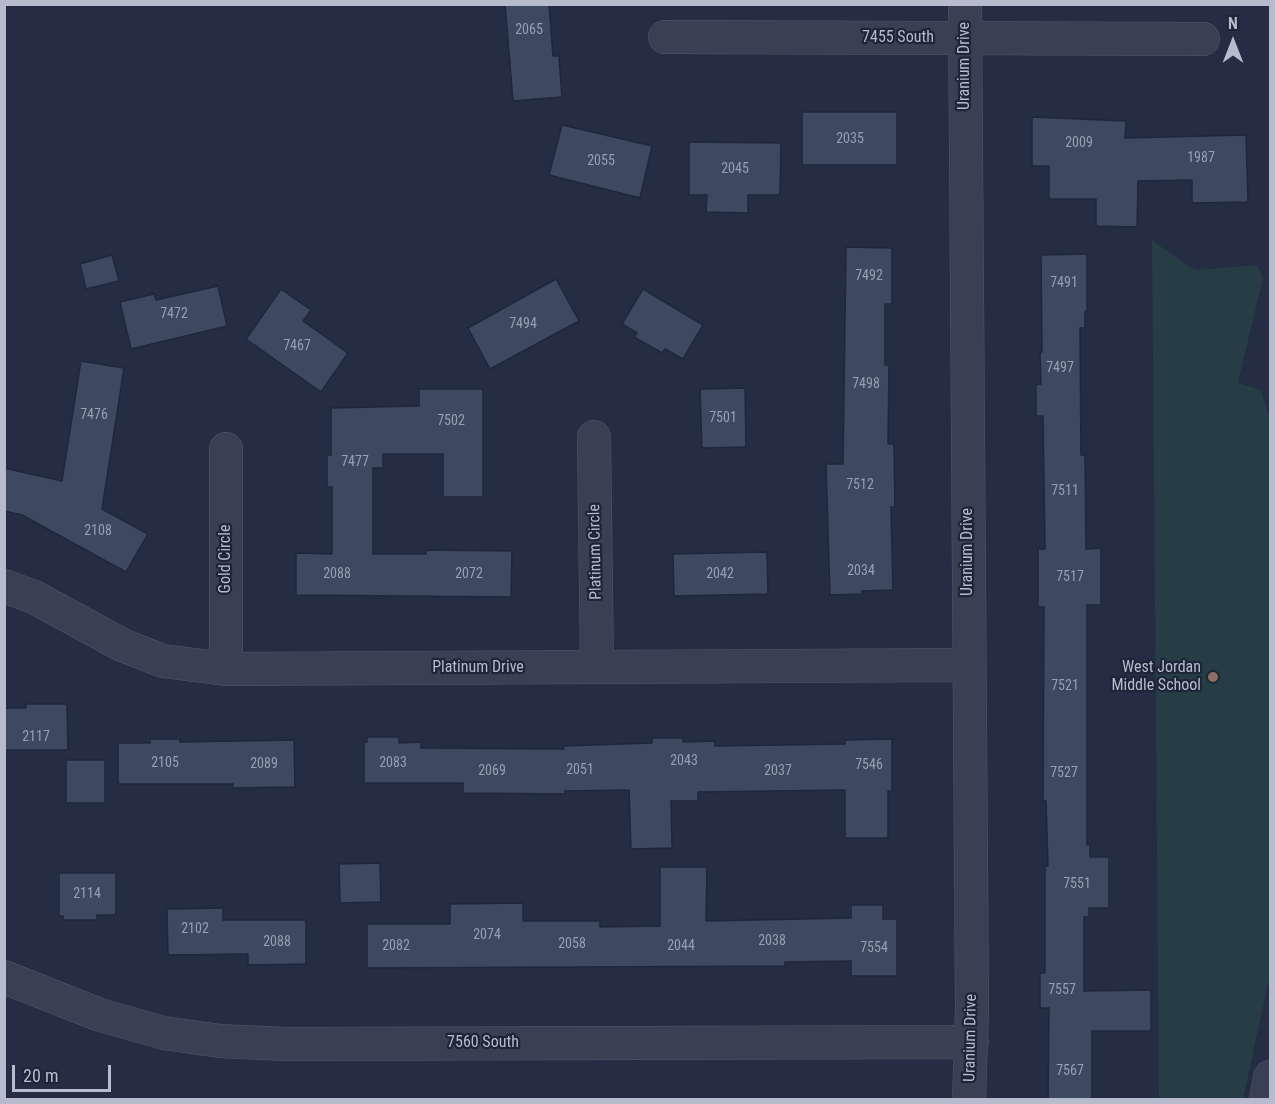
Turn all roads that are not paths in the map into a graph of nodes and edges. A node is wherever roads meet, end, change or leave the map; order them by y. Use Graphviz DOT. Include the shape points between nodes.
graph roads {
  1 [pos="964,4"];
  2 [pos="664,38"];
  3 [pos="965,39"];
  4 [pos="1203,39"];
  5 [pos="594,437"];
  6 [pos="226,449"];
  7 [pos="4,586"];
  8 [pos="969,665"];
  9 [pos="597,667"];
  10 [pos="226,669"];
  11 [pos="4,977"];
  12 [pos="972,1042"];
  13 [pos="1270,1077"];
  14 [pos="969,1100"];
  15 [pos="1266,1100"];
  1 -- 3 [label="street, Uranium Drive"];
  2 -- 3 [label="street, 7455 South"];
  3 -- 4 [label="street, 7455 South"];
  3 -- 8 [label="street, Uranium Drive"];
  5 -- 9 [label="street, Platinum Circle"];
  6 -- 10 [label="street, Gold Circle"];
  7 -- 10 [label="street, Platinum Drive" via="34,597 122,645 163,661"];
  8 -- 9 [label="street, Platinum Drive"];
  8 -- 12 [label="street, Uranium Drive"];
  9 -- 10 [label="street, Platinum Drive"];
  11 -- 12 [label="street, 7560 South" via="100,1016 164,1033 220,1041"];
  12 -- 14 [label="street, Uranium Drive"];
  13 -- 15 [label="street"];
}
